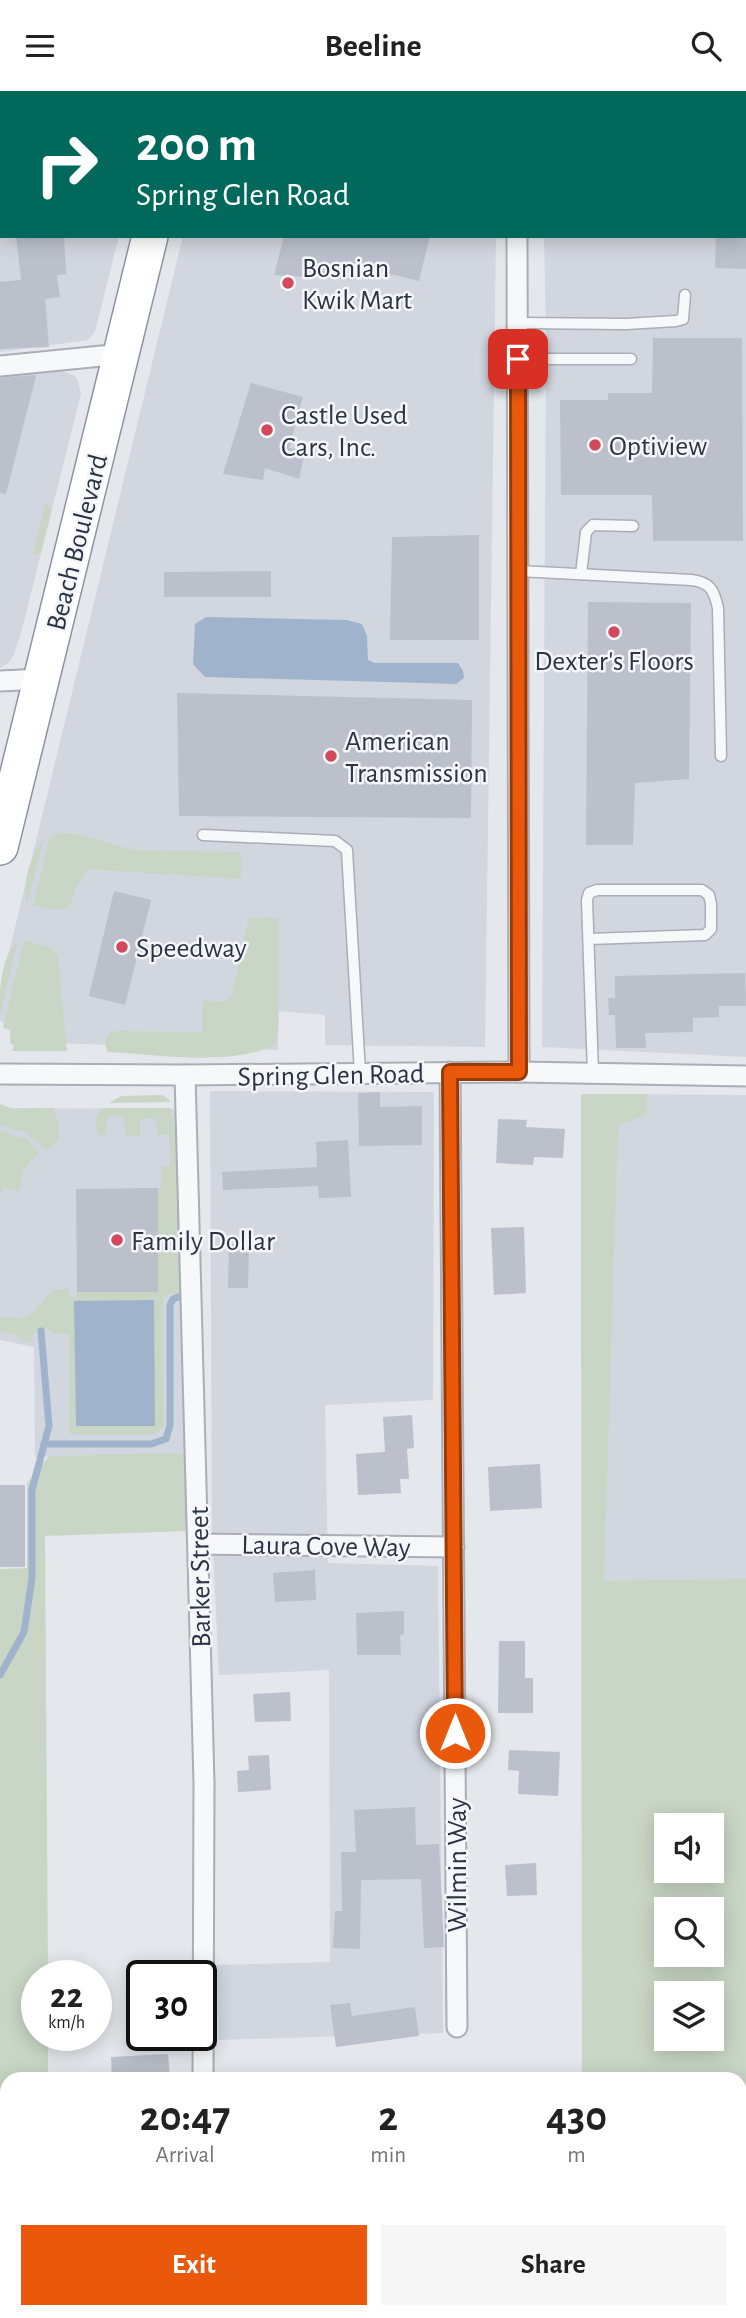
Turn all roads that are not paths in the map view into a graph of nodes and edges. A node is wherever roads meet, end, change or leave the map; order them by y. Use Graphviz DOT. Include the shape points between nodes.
graph roads {
  1 [pos="150,238"];
  2 [pos="517,238"];
  3 [pos="685,295"];
  4 [pos="518,323"];
  5 [pos="122,354"];
  6 [pos="518,359"];
  7 [pos="631,359"];
  8 [pos="0,366"];
  9 [pos="633,526"];
  10 [pos="519,572"];
  11 [pos="581,574"];
  12 [pos="42,679"];
  13 [pos="0,681"];
  14 [pos="721,756"];
  15 [pos="203,835"];
  16 [pos="0,847"];
  17 [pos="589,939"];
  18 [pos="450,1072"];
  19 [pos="519,1072"];
  20 [pos="360,1073"];
  21 [pos="593,1073"];
  22 [pos="0,1074"];
  23 [pos="185,1075"];
  24 [pos="746,1076"];
  25 [pos="199,1544"];
  26 [pos="454,1547"];
  27 [pos="457,2027"];
  28 [pos="203,2072"];
  1 -- 5 [label="highway, Beach Boulevard"];
  2 -- 4 [label="street"];
  3 -- 4 [label="lane" via="683,319 676,321"];
  4 -- 6 [label="street"];
  5 -- 8 [label="street"];
  5 -- 12 [label="highway, Beach Boulevard"];
  6 -- 7 [label="lane"];
  6 -- 10 [label="street"];
  9 -- 11 [label="lane" via="593,525 586,531"];
  10 -- 11 [label="lane"];
  10 -- 19 [label="street"];
  11 -- 14 [label="lane" via="703,581 715,592"];
  12 -- 13 [label="street"];
  12 -- 16 [label="highway, Beach Boulevard"];
  15 -- 20 [label="lane" via="335,841 347,849"];
  17 -- 17 [label="lane" via="587,900 589,893 597,890 702,890 709,895 711,929 705,935"];
  17 -- 21 [label="lane"];
  18 -- 19 [label="street, Spring Glen Road"];
  18 -- 20 [label="street, Spring Glen Road"];
  18 -- 26 [label="street, Wilmin Way"];
  19 -- 21 [label="street, Spring Glen Road"];
  20 -- 23 [label="street, Spring Glen Road"];
  21 -- 24 [label="street, Spring Glen Road"];
  22 -- 23 [label="street, Spring Glen Road"];
  23 -- 25 [label="street, Barker Street"];
  25 -- 26 [label="street, Laura Cove Way"];
  25 -- 28 [label="street, Barker Street"];
  26 -- 27 [label="street, Wilmin Way"];
}
